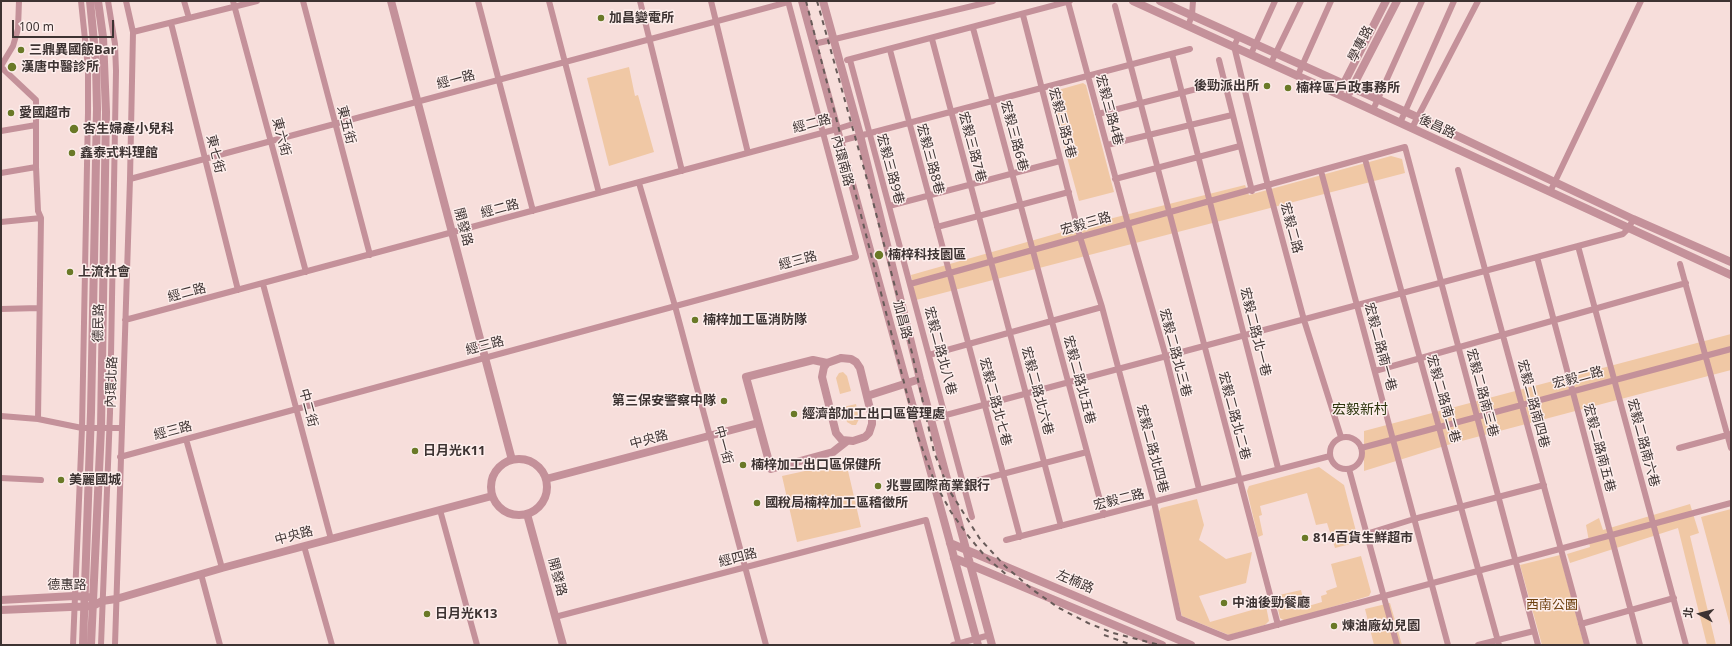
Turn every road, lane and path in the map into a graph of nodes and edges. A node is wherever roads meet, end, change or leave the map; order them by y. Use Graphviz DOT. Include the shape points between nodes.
graph roads {
  1 [pos="19,1"];
  2 [pos="81,1"];
  3 [pos="90,1"];
  4 [pos="98,1"];
  5 [pos="108,1"];
  6 [pos="126,1"];
  7 [pos="184,1"];
  8 [pos="257,1"];
  9 [pos="303,1"];
  10 [pos="391,1"];
  11 [pos="478,1"];
  12 [pos="549,1"];
  13 [pos="640,1"];
  14 [pos="711,1"];
  15 [pos="802,1"];
  16 [pos="823,1"];
  17 [pos="993,1"];
  18 [pos="1133,1"];
  19 [pos="1160,1"];
  20 [pos="1193,1"];
  21 [pos="1275,1"];
  22 [pos="1301,1"];
  23 [pos="1331,1"];
  24 [pos="1386,1"];
  25 [pos="1397,1"];
  26 [pos="1422,1"];
  27 [pos="1454,1"];
  28 [pos="1478,1"];
  29 [pos="1641,1"];
  30 [pos="788,2"];
  31 [pos="1070,2"];
  32 [pos="234,4"];
  33 [pos="1115,6"];
  34 [pos="1023,15"];
  35 [pos="1192,15"];
  36 [pos="189,18"];
  37 [pos="717,21"];
  38 [pos="171,23"];
  39 [pos="1188,26"];
  40 [pos="973,28"];
  41 [pos="133,32"];
  42 [pos="1239,36"];
  43 [pos="650,39"];
  44 [pos="833,39"];
  45 [pos="932,39"];
  46 [pos="814,44"];
  47 [pos="1255,44"];
  48 [pos="1234,46"];
  49 [pos="1190,49"];
  50 [pos="890,50"];
  51 [pos="1275,53"];
  52 [pos="1172,54"];
  53 [pos="1251,54"];
  54 [pos="850,60"];
  55 [pos="1219,60"];
  56 [pos="565,62"];
  57 [pos="840,63"];
  58 [pos="1271,63"];
  59 [pos="1130,65"];
  60 [pos="1302,65"];
  61 [pos="1,66"];
  62 [pos="1298,75"];
  63 [pos="1088,76"];
  64 [pos="498,80"];
  65 [pos="1224,82"];
  66 [pos="1343,84"];
  67 [pos="1042,88"];
  68 [pos="1352,88"];
  69 [pos="1182,94"];
  70 [pos="1338,94"];
  71 [pos="1347,98"];
  72 [pos="1378,100"];
  73 [pos="993,101"];
  74 [pos="417,102"];
  75 [pos="1141,104"];
  76 [pos="1373,110"];
  77 [pos="952,112"];
  78 [pos="1404,112"];
  79 [pos="1098,114"];
  80 [pos="1232,115"];
  81 [pos="1417,117"];
  82 [pos="856,123"];
  83 [pos="909,123"];
  84 [pos="1400,123"];
  85 [pos="334,124"];
  86 [pos="1190,124"];
  87 [pos="36,125"];
  88 [pos="1412,128"];
  89 [pos="837,129"];
  90 [pos="1,131"];
  91 [pos="823,133"];
  92 [pos="869,133"];
  93 [pos="860,135"];
  94 [pos="1149,135"];
  95 [pos="270,141"];
  96 [pos="840,141"];
  97 [pos="1106,145"];
  98 [pos="1240,146"];
  99 [pos="1405,147"];
  100 [pos="748,153"];
  101 [pos="205,158"];
  102 [pos="1198,158"];
  103 [pos="1365,159"];
  104 [pos="1060,161"];
  105 [pos="36,167"];
  106 [pos="1158,168"];
  107 [pos="1458,170"];
  108 [pos="682,171"];
  109 [pos="1321,171"];
  110 [pos="1,173"];
  111 [pos="1012,174"];
  112 [pos="1116,178"];
  113 [pos="130,179"];
  114 [pos="639,182"];
  115 [pos="1555,182"];
  116 [pos="971,185"];
  117 [pos="1268,186"];
  118 [pos="1252,191"];
  119 [pos="1069,192"];
  120 [pos="1550,192"];
  121 [pos="599,193"];
  122 [pos="929,196"];
  123 [pos="1210,202"];
  124 [pos="1021,205"];
  125 [pos="889,206"];
  126 [pos="533,211"];
  127 [pos="1170,213"];
  128 [pos="979,216"];
  129 [pos="41,218"];
  130 [pos="1633,219"];
  131 [pos="1,222"];
  132 [pos="1128,224"];
  133 [pos="937,227"];
  134 [pos="1629,228"];
  135 [pos="452,233"];
  136 [pos="1080,237"];
  137 [pos="1578,246"];
  138 [pos="1033,250"];
  139 [pos="370,255"];
  140 [pos="856,257"];
  141 [pos="1537,257"];
  142 [pos="991,261"];
  143 [pos="1731,262"];
  144 [pos="1680,264"];
  145 [pos="1486,271"];
  146 [pos="306,272"];
  147 [pos="949,273"];
  148 [pos="1731,275"];
  149 [pos="1441,283"];
  150 [pos="1686,283"];
  151 [pos="263,284"];
  152 [pos="910,284"];
  153 [pos="238,290"];
  154 [pos="1402,294"];
  155 [pos="1357,305"];
  156 [pos="675,306"];
  157 [pos="1102,307"];
  158 [pos="39,308"];
  159 [pos="1,309"];
  160 [pos="1595,309"];
  161 [pos="125,320"];
  162 [pos="1304,320"];
  163 [pos="1554,320"];
  164 [pos="1052,321"];
  165 [pos="1010,333"];
  166 [pos="1503,335"];
  167 [pos="1244,336"];
  168 [pos="968,344"];
  169 [pos="1205,346"];
  170 [pos="1459,347"];
  171 [pos="1731,349"];
  172 [pos="929,355"];
  173 [pos="1706,356"];
  174 [pos="1166,357"];
  175 [pos="485,358"];
  176 [pos="1420,359"];
  177 [pos="827,363"];
  178 [pos="1118,369"];
  179 [pos="1375,371"];
  180 [pos="920,380"];
  181 [pos="1614,380"];
  182 [pos="1068,382"];
  183 [pos="906,383"];
  184 [pos="1572,391"];
  185 [pos="1026,394"];
  186 [pos="867,396"];
  187 [pos="1522,404"];
  188 [pos="985,405"];
  189 [pos="296,409"];
  190 [pos="946,415"];
  191 [pos="1,416"];
  192 [pos="1477,416"];
  193 [pos="38,419"];
  194 [pos="931,420"];
  195 [pos="758,423"];
  196 [pos="1439,426"];
  197 [pos="82,428"];
  198 [pos="91,428"];
  199 [pos="101,428"];
  200 [pos="110,428"];
  201 [pos="121,428"];
  202 [pos="1729,434"];
  203 [pos="710,436"];
  204 [pos="1341,437"];
  205 [pos="1393,438"];
  206 [pos="186,439"];
  207 [pos="846,441"];
  208 [pos="1362,448"];
  209 [pos="1678,448"];
  210 [pos="1731,448"];
  211 [pos="1087,452"];
  212 [pos="1330,456"];
  213 [pos="120,457"];
  214 [pos="512,460"];
  215 [pos="1044,463"];
  216 [pos="1278,468"];
  217 [pos="1349,469"];
  218 [pos="1003,474"];
  219 [pos="1,478"];
  220 [pos="1240,479"];
  221 [pos="41,480"];
  222 [pos="546,480"];
  223 [pos="964,484"];
  224 [pos="1544,485"];
  225 [pos="1199,489"];
  226 [pos="492,496"];
  227 [pos="1498,497"];
  228 [pos="1154,502"];
  229 [pos="1731,503"];
  230 [pos="1461,507"];
  231 [pos="440,510"];
  232 [pos="527,514"];
  233 [pos="1104,515"];
  234 [pos="972,517"];
  235 [pos="1414,519"];
  236 [pos="1654,524"];
  237 [pos="1061,526"];
  238 [pos="1366,534"];
  239 [pos="1611,535"];
  240 [pos="1020,537"];
  241 [pos="331,539"];
  242 [pos="1006,540"];
  243 [pos="950,543"];
  244 [pos="304,546"];
  245 [pos="967,549"];
  246 [pos="1561,549"];
  247 [pos="954,558"];
  248 [pos="1515,561"];
  249 [pos="970,563"];
  250 [pos="745,567"];
  251 [pos="222,568"];
  252 [pos="1479,571"];
  253 [pos="201,574"];
  254 [pos="1432,583"];
  255 [pos="74,596"];
  256 [pos="84,596"];
  257 [pos="1385,596"];
  258 [pos="1674,598"];
  259 [pos="116,599"];
  260 [pos="1,600"];
  261 [pos="93,601"];
  262 [pos="102,601"];
  263 [pos="74,606"];
  264 [pos="83,606"];
  265 [pos="1,610"];
  266 [pos="1631,610"];
  267 [pos="555,617"];
  268 [pos="1581,624"];
  269 [pos="1278,625"];
  270 [pos="1534,631"];
  271 [pos="990,635"];
  272 [pos="977,642"];
  273 [pos="1499,642"];
  274 [pos="957,644"];
  275 [pos="73,645"];
  276 [pos="83,645"];
  277 [pos="92,645"];
  278 [pos="101,645"];
  279 [pos="115,645"];
  280 [pos="220,645"];
  281 [pos="332,645"];
  282 [pos="477,645"];
  283 [pos="563,645"];
  284 [pos="766,645"];
  285 [pos="992,645"];
  286 [pos="1162,645"];
  287 [pos="1191,645"];
  288 [pos="1397,645"];
  289 [pos="1448,645"];
  290 [pos="1478,645"];
  291 [pos="1538,645"];
  292 [pos="1587,645"];
  293 [pos="1640,645"];
  294 [pos="1686,645"];
  1 -- 61 [label="street" via="17,34"];
  2 -- 197 [label="street, 德民路" via="88,68"];
  3 -- 198 [label="street, 德民路" via="97,101"];
  4 -- 199 [label="street, 德民路" via="103,37 106,112"];
  5 -- 200 [label="street, 德民路" via="115,44 116,71"];
  6 -- 41 [label="street, 內環北路"];
  7 -- 36 [label="street"];
  8 -- 32 [label="street"];
  9 -- 85 [label="street, 東五街"];
  10 -- 74 [label="street, 開發路"];
  11 -- 64 [label="street"];
  12 -- 56 [label="street"];
  13 -- 43 [label="street"];
  14 -- 37 [label="street"];
  15 -- 46 [label="street, 加昌路"];
  16 -- 44 [label="street, 加昌路"];
  17 -- 44 [label="street"];
  18 -- 39 [label="street, 後昌路"];
  19 -- 35 [label="street, 後昌路"];
  20 -- 35 [label="street"];
  21 -- 47 [label="street"];
  22 -- 51 [label="street"];
  23 -- 60 [label="street"];
  24 -- 66 [label="street, 學專路"];
  25 -- 68 [label="street, 學專路"];
  26 -- 72 [label="street"];
  27 -- 78 [label="street"];
  28 -- 81 [label="street"];
  29 -- 115 [label="street"];
  30 -- 37 [label="street, 經一路"];
  30 -- 91 [label="street, 內環南路"];
  31 -- 34 [label="street"];
  31 -- 63 [label="street, 宏毅三路4巷"];
  32 -- 36 [label="street"];
  32 -- 95 [label="street, 東六街"];
  33 -- 59 [label="street, 宏毅二路北二巷"];
  34 -- 40 [label="street"];
  34 -- 67 [label="street, 宏毅三路5巷"];
  35 -- 39 [label="street"];
  35 -- 42 [label="street, 後昌路"];
  36 -- 38 [label="street"];
  37 -- 43 [label="street, 經一路"];
  37 -- 100 [label="street"];
  38 -- 41 [label="street"];
  38 -- 101 [label="street, 東七街"];
  39 -- 48 [label="street, 後昌路"];
  40 -- 45 [label="street"];
  40 -- 73 [label="street, 宏毅三路6巷"];
  41 -- 113 [label="street, 內環北路"];
  42 -- 47 [label="street, 後昌路"];
  42 -- 48 [label="street"];
  43 -- 56 [label="street, 經一路"];
  43 -- 108 [label="street"];
  44 -- 46 [label="street"];
  44 -- 57 [label="street, 加昌路"];
  45 -- 50 [label="street"];
  45 -- 77 [label="street, 宏毅三路7巷"];
  46 -- 89 [label="street, 加昌路"];
  47 -- 51 [label="street, 後昌路"];
  47 -- 53 [label="street"];
  48 -- 53 [label="street, 後昌路"];
  48 -- 117 [label="street"];
  49 -- 52 [label="street"];
  50 -- 54 [label="street"];
  50 -- 83 [label="street, 宏毅三路8巷"];
  51 -- 58 [label="street"];
  51 -- 60 [label="street, 後昌路"];
  52 -- 59 [label="street"];
  52 -- 69 [label="street, 宏毅二路北一巷"];
  53 -- 58 [label="street, 後昌路"];
  54 -- 57 [label="street"];
  54 -- 92 [label="street, 宏毅三路9巷"];
  55 -- 65 [label="street"];
  56 -- 64 [label="street, 經一路"];
  56 -- 121 [label="street"];
  57 -- 82 [label="street, 加昌路"];
  58 -- 62 [label="street, 後昌路"];
  59 -- 63 [label="street"];
  59 -- 75 [label="street, 宏毅二路北二巷"];
  60 -- 62 [label="street"];
  60 -- 66 [label="street, 後昌路"];
  61 -- 87 [label="street" via="36,100"];
  62 -- 70 [label="street, 後昌路"];
  63 -- 67 [label="street"];
  63 -- 79 [label="street, 宏毅三路4巷"];
  64 -- 74 [label="street, 經一路"];
  64 -- 126 [label="street"];
  65 -- 69 [label="street"];
  65 -- 80 [label="street"];
  66 -- 68 [label="street, 後昌路"];
  66 -- 70 [label="street, 學專路"];
  67 -- 73 [label="street"];
  67 -- 104 [label="street, 宏毅三路5巷"];
  68 -- 71 [label="street, 學專路"];
  68 -- 72 [label="street, 後昌路"];
  69 -- 75 [label="street"];
  69 -- 86 [label="street, 宏毅二路北一巷"];
  70 -- 71 [label="street, 後昌路"];
  71 -- 76 [label="street, 後昌路"];
  72 -- 76 [label="street"];
  72 -- 78 [label="street, 後昌路"];
  73 -- 77 [label="street"];
  73 -- 111 [label="street, 宏毅三路6巷"];
  74 -- 85 [label="street, 經一路"];
  74 -- 135 [label="street, 開發路"];
  75 -- 79 [label="street"];
  75 -- 94 [label="street, 宏毅二路北二巷"];
  76 -- 84 [label="street, 後昌路"];
  77 -- 83 [label="street"];
  77 -- 116 [label="street, 宏毅三路7巷"];
  78 -- 81 [label="street, 後昌路"];
  78 -- 84 [label="street"];
  79 -- 97 [label="street, 宏毅三路4巷"];
  80 -- 86 [label="street"];
  80 -- 98 [label="street"];
  81 -- 88 [label="street"];
  81 -- 115 [label="street, 後昌路"];
  82 -- 89 [label="street, 經二路"];
  82 -- 93 [label="street, 加昌路"];
  83 -- 92 [label="street"];
  83 -- 122 [label="street, 宏毅三路8巷"];
  84 -- 88 [label="street, 後昌路"];
  85 -- 95 [label="street, 經一路"];
  85 -- 139 [label="street, 東五街"];
  86 -- 94 [label="street"];
  86 -- 102 [label="street, 宏毅二路北一巷"];
  87 -- 90 [label="street"];
  87 -- 105 [label="street"];
  88 -- 120 [label="street, 後昌路"];
  89 -- 91 [label="street, 經二路"];
  89 -- 96 [label="street, 加昌路"];
  91 -- 100 [label="street, 經二路"];
  91 -- 140 [label="street, 內環南路"];
  92 -- 93 [label="street"];
  92 -- 125 [label="street, 宏毅三路9巷"];
  93 -- 96 [label="street"];
  93 -- 180 [label="street, 加昌路"];
  94 -- 97 [label="street"];
  94 -- 106 [label="street, 宏毅二路北二巷"];
  95 -- 101 [label="street, 經一路"];
  95 -- 146 [label="street, 東六街"];
  96 -- 183 [label="street, 加昌路"];
  97 -- 112 [label="street, 宏毅三路4巷"];
  98 -- 102 [label="street"];
  98 -- 118 [label="street"];
  99 -- 103 [label="street, 宏毅三路"];
  99 -- 149 [label="street, 宏毅二路南三巷"];
  100 -- 108 [label="street, 經二路"];
  101 -- 113 [label="street, 經一路"];
  101 -- 153 [label="street, 東七街"];
  102 -- 106 [label="street"];
  102 -- 123 [label="street, 宏毅二路北一巷"];
  103 -- 109 [label="street, 宏毅三路"];
  103 -- 154 [label="street, 宏毅二路南二巷"];
  104 -- 111 [label="street"];
  104 -- 119 [label="street, 宏毅三路5巷"];
  105 -- 110 [label="street"];
  105 -- 129 [label="street" via="38,211"];
  106 -- 112 [label="street"];
  106 -- 127 [label="street, 宏毅二路北二巷"];
  107 -- 145 [label="street, 宏毅二路南四巷"];
  108 -- 114 [label="street, 經二路"];
  109 -- 117 [label="street, 宏毅三路"];
  109 -- 155 [label="street, 宏毅二路南一巷"];
  111 -- 116 [label="street"];
  111 -- 124 [label="street, 宏毅三路6巷"];
  112 -- 132 [label="street, 宏毅三路4巷"];
  113 -- 161 [label="street, 內環北路"];
  114 -- 121 [label="street, 經二路"];
  114 -- 156 [label="street, 中一街"];
  115 -- 120 [label="street"];
  115 -- 130 [label="street, 後昌路"];
  116 -- 122 [label="street"];
  116 -- 128 [label="street, 宏毅三路7巷"];
  117 -- 118 [label="street, 宏毅三路"];
  117 -- 162 [label="street, 宏毅二路"];
  118 -- 123 [label="street, 宏毅三路"];
  119 -- 124 [label="street"];
  119 -- 136 [label="street, 宏毅三路5巷"];
  120 -- 134 [label="street, 後昌路"];
  121 -- 126 [label="street, 經二路"];
  122 -- 125 [label="street"];
  122 -- 133 [label="street, 宏毅三路8巷"];
  123 -- 127 [label="street, 宏毅三路"];
  123 -- 167 [label="street, 宏毅二路北一巷"];
  124 -- 128 [label="street"];
  124 -- 138 [label="street, 宏毅三路6巷"];
  125 -- 152 [label="street, 宏毅三路9巷"];
  126 -- 135 [label="street, 經二路"];
  127 -- 132 [label="street, 宏毅三路"];
  127 -- 169 [label="street, 宏毅二路北二巷"];
  128 -- 133 [label="street"];
  128 -- 142 [label="street, 宏毅三路7巷"];
  129 -- 131 [label="street"];
  129 -- 158 [label="street"];
  130 -- 134 [label="street"];
  130 -- 143 [label="street, 後昌路"];
  132 -- 136 [label="street, 宏毅三路"];
  132 -- 174 [label="street, 宏毅二路北三巷"];
  133 -- 147 [label="street, 宏毅三路8巷"];
  134 -- 137 [label="street" via="1623,234"];
  134 -- 148 [label="street, 後昌路"];
  135 -- 139 [label="street, 經二路"];
  135 -- 175 [label="street, 開發路"];
  136 -- 138 [label="street, 宏毅三路"];
  136 -- 157 [label="street, 宏毅二路北四巷"];
  137 -- 141 [label="street"];
  137 -- 160 [label="street, 宏毅二路南六巷"];
  138 -- 142 [label="street, 宏毅三路"];
  138 -- 164 [label="street, 宏毅二路北五巷"];
  139 -- 146 [label="street, 經二路"];
  140 -- 156 [label="street, 經三路"];
  141 -- 145 [label="street"];
  141 -- 163 [label="street, 宏毅二路南五巷"];
  142 -- 147 [label="street, 宏毅三路"];
  142 -- 165 [label="street, 宏毅二路北六巷"];
  144 -- 150 [label="street"];
  145 -- 149 [label="street"];
  145 -- 166 [label="street, 宏毅二路南四巷"];
  146 -- 151 [label="street, 經二路"];
  147 -- 152 [label="street, 宏毅三路"];
  147 -- 168 [label="street, 宏毅二路北七巷"];
  149 -- 154 [label="street"];
  149 -- 170 [label="street, 宏毅二路南三巷"];
  150 -- 160 [label="street"];
  150 -- 173 [label="street"];
  151 -- 153 [label="street, 經二路"];
  151 -- 189 [label="street, 中二街"];
  152 -- 172 [label="street, 宏毅二路北八巷"];
  153 -- 161 [label="street, 經二路"];
  154 -- 155 [label="street"];
  154 -- 176 [label="street, 宏毅二路南二巷"];
  155 -- 162 [label="street"];
  155 -- 179 [label="street, 宏毅二路南一巷"];
  156 -- 175 [label="street, 經三路"];
  156 -- 203 [label="street, 中一街"];
  157 -- 164 [label="street"];
  157 -- 178 [label="street, 宏毅二路北四巷"];
  158 -- 159 [label="street"];
  158 -- 193 [label="street"];
  160 -- 163 [label="street"];
  160 -- 181 [label="street, 宏毅二路南六巷"];
  161 -- 201 [label="street, 內環北路"];
  162 -- 167 [label="street"];
  162 -- 204 [label="street, 宏毅二路"];
  163 -- 166 [label="street"];
  163 -- 184 [label="street, 宏毅二路南五巷"];
  164 -- 165 [label="street"];
  164 -- 182 [label="street, 宏毅二路北五巷"];
  165 -- 168 [label="street"];
  165 -- 185 [label="street, 宏毅二路北六巷"];
  166 -- 170 [label="street"];
  166 -- 187 [label="street, 宏毅二路南四巷"];
  167 -- 169 [label="street"];
  167 -- 216 [label="street, 宏毅二路北一巷"];
  168 -- 172 [label="street"];
  168 -- 188 [label="street, 宏毅二路北七巷"];
  169 -- 174 [label="street"];
  169 -- 220 [label="street, 宏毅二路北二巷"];
  170 -- 176 [label="street"];
  170 -- 192 [label="street, 宏毅二路南三巷"];
  171 -- 173 [label="street, 宏毅二路"];
  172 -- 190 [label="street, 宏毅二路北八巷"];
  173 -- 181 [label="street, 宏毅二路"];
  173 -- 202 [label="street"];
  174 -- 178 [label="street"];
  174 -- 225 [label="street, 宏毅二路北三巷"];
  175 -- 189 [label="street, 經三路"];
  175 -- 214 [label="street, 開發路"];
  176 -- 179 [label="street"];
  176 -- 196 [label="street, 宏毅二路南二巷"];
  177 -- 186 [label="street" via="841,358 856,362"];
  177 -- 195 [label="street" via="813,360 746,377"];
  177 -- 207 [label="street" via="822,377 834,427 838,437"];
  178 -- 182 [label="street"];
  178 -- 228 [label="street, 宏毅二路北四巷"];
  179 -- 205 [label="street, 宏毅二路南一巷"];
  180 -- 183 [label="street"];
  180 -- 194 [label="street, 加昌路"];
  181 -- 184 [label="street, 宏毅二路"];
  181 -- 236 [label="street, 宏毅二路南六巷"];
  182 -- 185 [label="street"];
  182 -- 211 [label="street, 宏毅二路北五巷"];
  183 -- 186 [label="street"];
  183 -- 243 [label="street, 加昌路"];
  184 -- 187 [label="street, 宏毅二路"];
  184 -- 239 [label="street, 宏毅二路南五巷"];
  185 -- 188 [label="street"];
  185 -- 215 [label="street, 宏毅二路北六巷"];
  186 -- 207 [label="street" via="872,417 869,433 865,437"];
  187 -- 192 [label="street, 宏毅二路"];
  187 -- 224 [label="street, 宏毅二路南四巷"];
  188 -- 190 [label="street"];
  188 -- 218 [label="street, 宏毅二路北七巷"];
  189 -- 206 [label="street, 經三路"];
  189 -- 241 [label="street, 中二街"];
  190 -- 194 [label="street"];
  190 -- 223 [label="street, 宏毅二路北八巷"];
  191 -- 193 [label="street"];
  192 -- 196 [label="street, 宏毅二路"];
  192 -- 227 [label="street, 宏毅二路南三巷"];
  193 -- 197 [label="street"];
  194 -- 245 [label="street, 加昌路"];
  195 -- 203 [label="street, 中央路"];
  195 -- 207 [label="street" via="771,468 833,452"];
  196 -- 205 [label="street, 宏毅二路"];
  196 -- 230 [label="street, 宏毅二路南二巷"];
  197 -- 198 [label="street"];
  197 -- 255 [label="street, 德民路"];
  198 -- 199 [label="street"];
  198 -- 256 [label="street, 德民路"];
  199 -- 200 [label="street"];
  199 -- 261 [label="street, 德民路"];
  200 -- 201 [label="street"];
  200 -- 262 [label="street, 德民路"];
  201 -- 213 [label="street, 內環北路"];
  202 -- 209 [label="street"];
  202 -- 210 [label="street"];
  203 -- 222 [label="street, 中央路"];
  203 -- 250 [label="street, 中一街"];
  204 -- 208 [label="street" via="1356,439"];
  204 -- 212 [label="street" via="1332,444"];
  205 -- 208 [label="street, 宏毅二路"];
  205 -- 235 [label="street, 宏毅二路南一巷"];
  206 -- 213 [label="street, 經三路"];
  206 -- 251 [label="street"];
  208 -- 217 [label="street" via="1361,458"];
  211 -- 215 [label="street"];
  211 -- 233 [label="street, 宏毅二路北五巷"];
  212 -- 216 [label="street, 宏毅二路"];
  212 -- 217 [label="street" via="1338,467"];
  213 -- 259 [label="street, 內環北路"];
  214 -- 222 [label="street" via="524,460 536,465"];
  214 -- 226 [label="street" via="495,472 491,480"];
  215 -- 218 [label="street"];
  215 -- 237 [label="street, 宏毅二路北六巷"];
  216 -- 220 [label="street, 宏毅二路"];
  217 -- 238 [label="street"];
  218 -- 223 [label="street"];
  218 -- 240 [label="street, 宏毅二路北七巷"];
  219 -- 221 [label="street"];
  220 -- 225 [label="street, 宏毅二路"];
  220 -- 269 [label="street, 宏毅二路北二巷"];
  222 -- 232 [label="street" via="543,501 534,511"];
  223 -- 234 [label="street, 宏毅二路北八巷"];
  224 -- 227 [label="street"];
  224 -- 246 [label="street, 宏毅二路南四巷"];
  225 -- 228 [label="street, 宏毅二路"];
  226 -- 231 [label="street, 中央路"];
  226 -- 232 [label="street" via="498,507 508,514"];
  227 -- 230 [label="street"];
  227 -- 248 [label="street, 宏毅二路南三巷"];
  228 -- 233 [label="street, 宏毅二路"];
  228 -- 269 [label="street, 宏毅二路北四巷" via="1180,618 1228,638"];
  229 -- 236 [label="street"];
  230 -- 235 [label="street"];
  230 -- 252 [label="street, 宏毅二路南二巷"];
  231 -- 241 [label="street, 中央路"];
  231 -- 282 [label="street"];
  232 -- 267 [label="street, 開發路"];
  233 -- 237 [label="street, 宏毅二路"];
  235 -- 238 [label="street"];
  235 -- 254 [label="street, 宏毅二路南一巷"];
  236 -- 239 [label="street"];
  236 -- 258 [label="street, 宏毅二路南六巷"];
  237 -- 240 [label="street, 宏毅二路"];
  238 -- 257 [label="street"];
  239 -- 246 [label="street"];
  239 -- 266 [label="street, 宏毅二路南五巷"];
  240 -- 242 [label="street, 宏毅二路"];
  241 -- 244 [label="street, 中央路"];
  243 -- 245 [label="street, 左楠路"];
  243 -- 247 [label="street, 加昌路"];
  244 -- 251 [label="street, 中央路"];
  244 -- 281 [label="street"];
  245 -- 249 [label="street, 加昌路"];
  245 -- 287 [label="street, 左楠路"];
  246 -- 248 [label="street"];
  246 -- 268 [label="street, 宏毅二路南四巷"];
  247 -- 249 [label="street, 左楠路"];
  247 -- 272 [label="street, 加昌路"];
  248 -- 252 [label="street"];
  248 -- 270 [label="street, 宏毅二路南三巷"];
  249 -- 271 [label="street, 加昌路"];
  249 -- 286 [label="street, 左楠路"];
  250 -- 267 [label="street, 經四路"];
  250 -- 274 [label="street, 經四路" via="926,520"];
  250 -- 284 [label="street, 中一街"];
  251 -- 253 [label="street, 中央路"];
  252 -- 254 [label="street"];
  252 -- 273 [label="street, 宏毅二路南二巷"];
  253 -- 259 [label="street, 中央路"];
  253 -- 280 [label="street"];
  254 -- 257 [label="street"];
  254 -- 289 [label="street, 宏毅二路南一巷"];
  255 -- 256 [label="street, 德惠路"];
  255 -- 260 [label="street, 德惠路"];
  255 -- 263 [label="street, 德民路"];
  256 -- 261 [label="street, 德惠路"];
  256 -- 264 [label="street, 德民路"];
  257 -- 269 [label="street"];
  257 -- 288 [label="street"];
  258 -- 266 [label="street"];
  258 -- 294 [label="street, 宏毅二路南六巷"];
  259 -- 262 [label="street, 中央路"];
  259 -- 279 [label="street, 內環北路"];
  261 -- 262 [label="street, 德惠路"];
  261 -- 264 [label="street, 德惠路"];
  261 -- 277 [label="street, 德民路"];
  262 -- 278 [label="street, 德民路"];
  263 -- 264 [label="street, 德惠路"];
  263 -- 265 [label="street, 德惠路"];
  263 -- 275 [label="street, 德民路"];
  264 -- 276 [label="street, 德民路"];
  266 -- 268 [label="street"];
  266 -- 293 [label="street, 宏毅二路南五巷"];
  267 -- 283 [label="street, 開發路"];
  268 -- 292 [label="street, 宏毅二路南四巷"];
  270 -- 273 [label="street"];
  270 -- 291 [label="street, 宏毅二路南三巷"];
  271 -- 272 [label="street"];
  271 -- 285 [label="street, 加昌路"];
  272 -- 274 [label="street"];
  273 -- 290 [label="street"];
}
